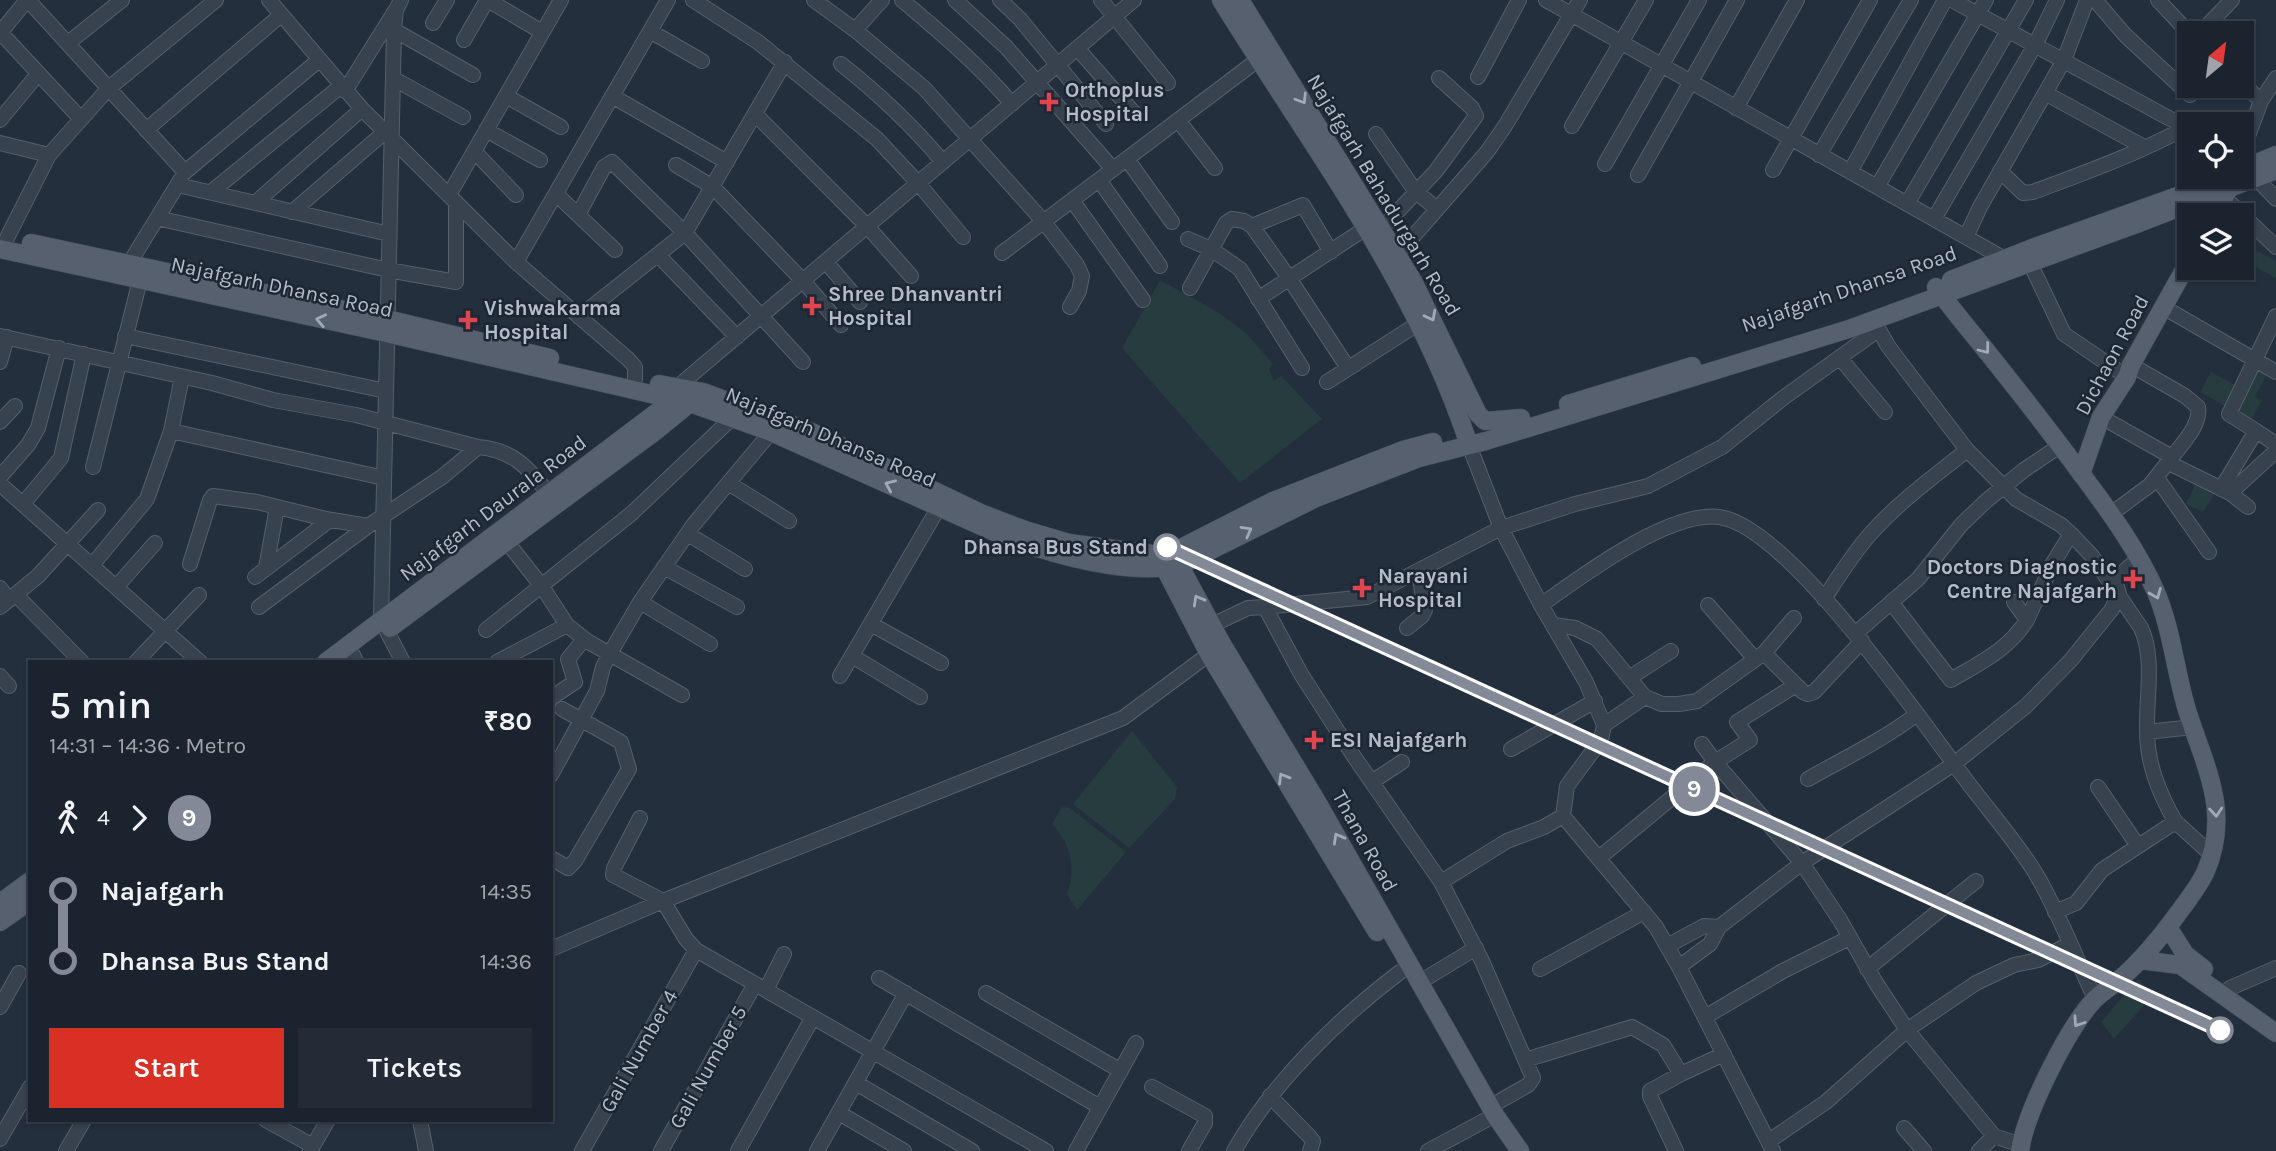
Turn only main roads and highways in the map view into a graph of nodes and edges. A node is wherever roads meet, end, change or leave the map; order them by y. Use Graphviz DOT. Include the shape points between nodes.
graph roads {
  1 [pos="1222,0"];
  2 [pos="1240,0"];
  3 [pos="1265,55"];
  4 [pos="2276,155"];
  5 [pos="2254,170"];
  6 [pos="2276,170"];
  7 [pos="2254,172"];
  8 [pos="2208,189"];
  9 [pos="2218,189"];
  10 [pos="1373,229"];
  11 [pos="2,241"];
  12 [pos="2178,280"];
  13 [pos="1939,291"];
  14 [pos="387,326"];
  15 [pos="686,395"];
  16 [pos="1521,418"];
  17 [pos="1467,440"];
  18 [pos="2081,474"];
  19 [pos="1168,559"];
  20 [pos="384,626"];
  21 [pos="1216,649"];
  22 [pos="351,659"];
  23 [pos="329,660"];
  24 [pos="28,882"];
  25 [pos="28,902"];
  26 [pos="0,903"];
  27 [pos="0,922"];
  28 [pos="2168,927"];
  29 [pos="2140,960"];
  30 [pos="2227,992"];
  31 [pos="2276,1020"];
  32 [pos="2276,1032"];
  33 [pos="1491,1114"];
  34 [pos="2020,1148"];
  35 [pos="1509,1151"];
  36 [pos="1520,1151"];
  1 -- 3 [label="main road, Najafgarh Bahadurgarh Road"];
  2 -- 3 [label="main road, Najafgarh Bahadurgarh Road"];
  3 -- 10 [label="main road, Najafgarh Bahadurgarh Road"];
  4 -- 5 [label="main road"];
  6 -- 7 [label="main road"];
  8 -- 13 [label="main road, Najafgarh Dhansa Road" via="2003,258"];
  9 -- 13 [label="main road" via="2030,262"];
  10 -- 16 [label="main road, Najafgarh Bahadurgarh Road, one-way" via="1397,256 1429,311 1478,414 1485,421"];
  10 -- 17 [label="main road, Najafgarh Bahadurgarh Road" via="1443,376"];
  11 -- 14 [label="main road, Najafgarh Dhansa Road" via="129,264"];
  14 -- 11 [label="main road, Najafgarh Dhansa Road, one-way" via="140,280"];
  12 -- 18 [label="main road, Dichaon Road" via="2101,418"];
  13 -- 16 [label="main road, Najafgarh Dhansa Road"];
  13 -- 17 [label="main road" via="1876,326 1540,424"];
  13 -- 18 [label="main road, one-way"];
  14 -- 15 [label="main road, Najafgarh Dhansa Road"];
  14 -- 15 [label="main road, Najafgarh Dhansa Road" via="635,379"];
  15 -- 19 [label="main road, Najafgarh Dhansa Road" via="814,433 1025,530 1069,543"];
  19 -- 15 [label="main road, Najafgarh Dhansa Road, one-way" via="1070,558 1048,552 731,419"];
  15 -- 20 [label="main road, Najafgarh Daurala Road" via="549,494"];
  15 -- 20 [label="main road, Najafgarh Daurala Road" via="657,430"];
  16 -- 17 [label="main road, Najafgarh Dhansa Road"];
  19 -- 17 [label="main road, one-way"];
  18 -- 28 [label="main road, one-way" via="2139,558 2156,593 2214,788 2218,822 2212,855 2204,875"];
  19 -- 21 [label="main road"];
  21 -- 19 [label="main road, Thana Road, one-way" via="1212,625"];
  20 -- 22 [label="main road, Najafgarh Daurala Road"];
  20 -- 23 [label="main road, Najafgarh Daurala Road"];
  33 -- 21 [label="main road, one-way" via="1400,972"];
  33 -- 21 [label="main road, Thana Road, one-way" via="1317,800"];
  24 -- 26 [label="main road"];
  25 -- 27 [label="main road"];
  28 -- 29 [label="main road"];
  28 -- 30 [label="main road" via="2185,954"];
  29 -- 30 [label="main road" via="2180,965"];
  29 -- 34 [label="main road, one-way" via="2079,1019 2052,1067"];
  30 -- 31 [label="main road"];
  30 -- 32 [label="main road"];
  33 -- 35 [label="main road"];
  33 -- 36 [label="main road, Thana Road"];
}
